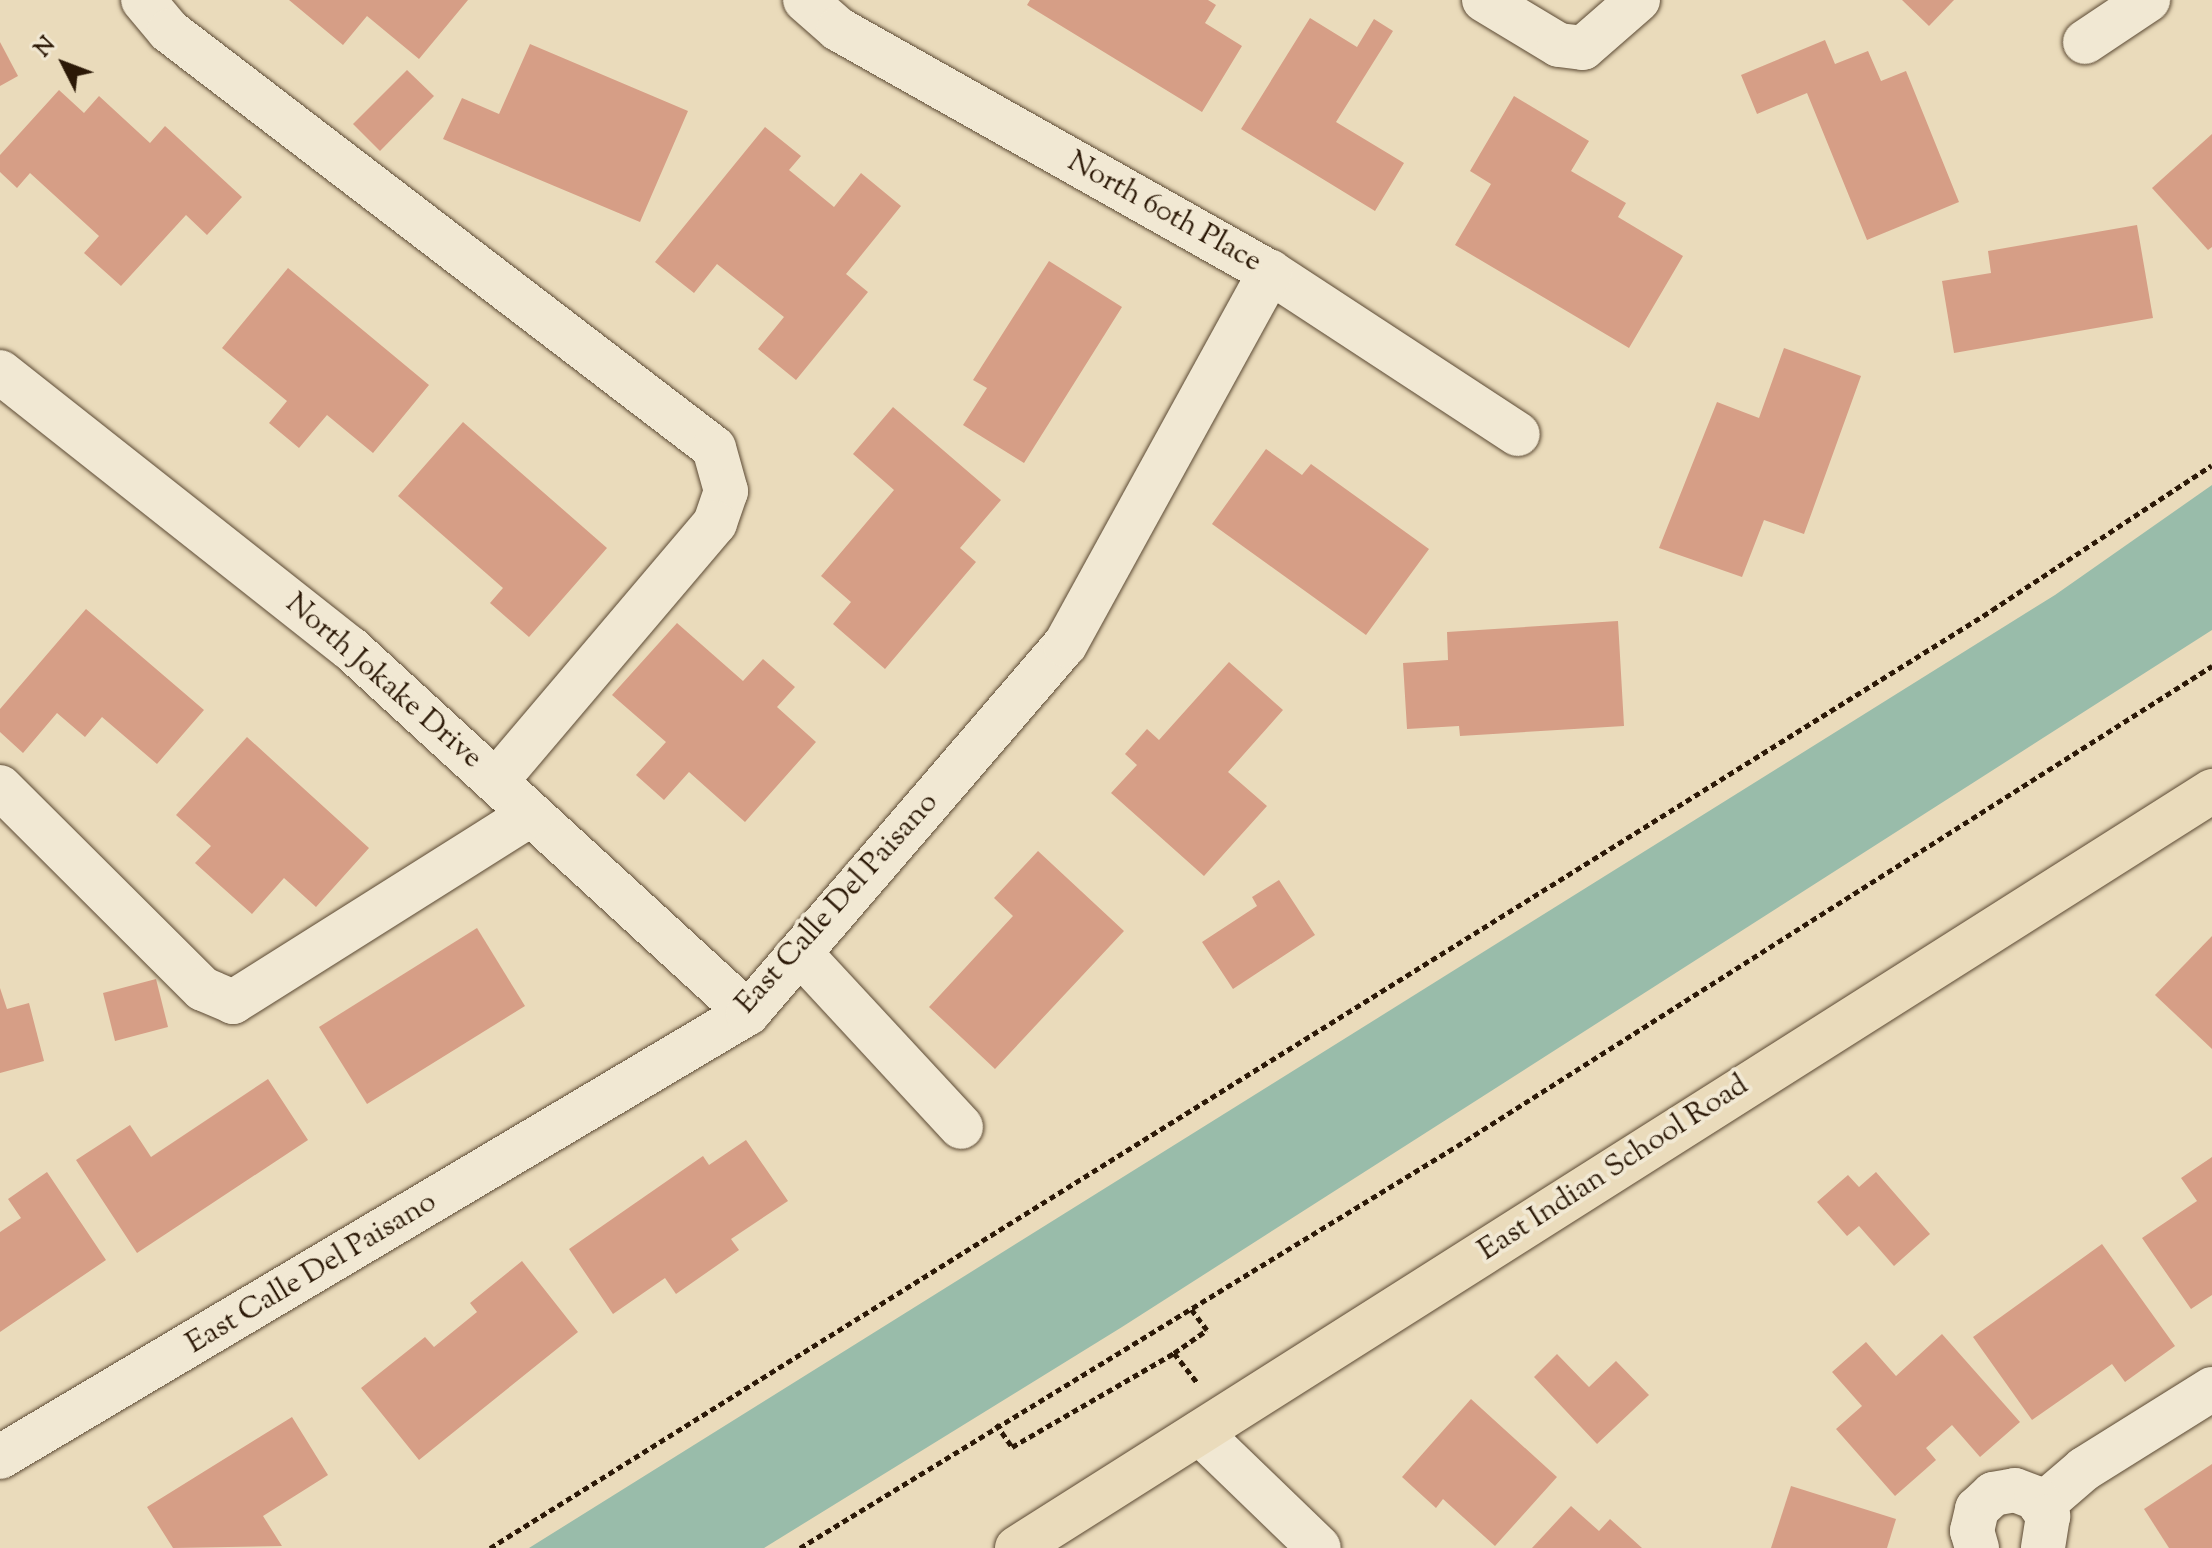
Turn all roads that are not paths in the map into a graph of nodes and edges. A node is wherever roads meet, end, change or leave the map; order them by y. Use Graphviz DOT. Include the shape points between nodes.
graph roads {
  1 [pos="143,0"];
  2 [pos="805,0"];
  3 [pos="1484,0"];
  4 [pos="1638,0"];
  5 [pos="2148,0"];
  6 [pos="2085,42"];
  7 [pos="1270,272"];
  8 [pos="0,372"];
  9 [pos="1518,434"];
  10 [pos="496,781"];
  11 [pos="0,787"];
  12 [pos="2212,792"];
  13 [pos="531,814"];
  14 [pos="800,953"];
  15 [pos="748,1013"];
  16 [pos="961,1127"];
  17 [pos="2212,1389"];
  18 [pos="1200,1433"];
  19 [pos="0,1457"];
  20 [pos="2042,1527"];
  21 [pos="1017,1548"];
  22 [pos="1319,1548"];
  23 [pos="1977,1548"];
  1 -- 10 [label="street" via="169,31 714,448 726,491 715,523"];
  2 -- 7 [label="street, North 60th Place" via="838,29"];
  3 -- 4 [label="street" via="1559,45 1583,48"];
  5 -- 6 [label="street"];
  7 -- 9 [label="street, North 60th Place"];
  7 -- 14 [label="street, East Calle Del Paisano" via="1065,645"];
  8 -- 10 [label="street, North Jokake Drive" via="350,648"];
  10 -- 13 [label="street, North Jokake Drive"];
  11 -- 13 [label="street" via="203,989 233,1002"];
  12 -- 18 [label="main road, East Indian School Road"];
  13 -- 15 [label="street, North Jokake Drive"];
  14 -- 15 [label="street, East Calle Del Paisano"];
  14 -- 16 [label="street"];
  15 -- 19 [label="street, East Calle Del Paisano"];
  17 -- 20 [label="street" via="2084,1469"];
  18 -- 21 [label="main road, East Indian School Road"];
  18 -- 22 [label="street"];
  20 -- 23 [label="street" via="2015,1490 1993,1494 1977,1509 1972,1531"];
}
